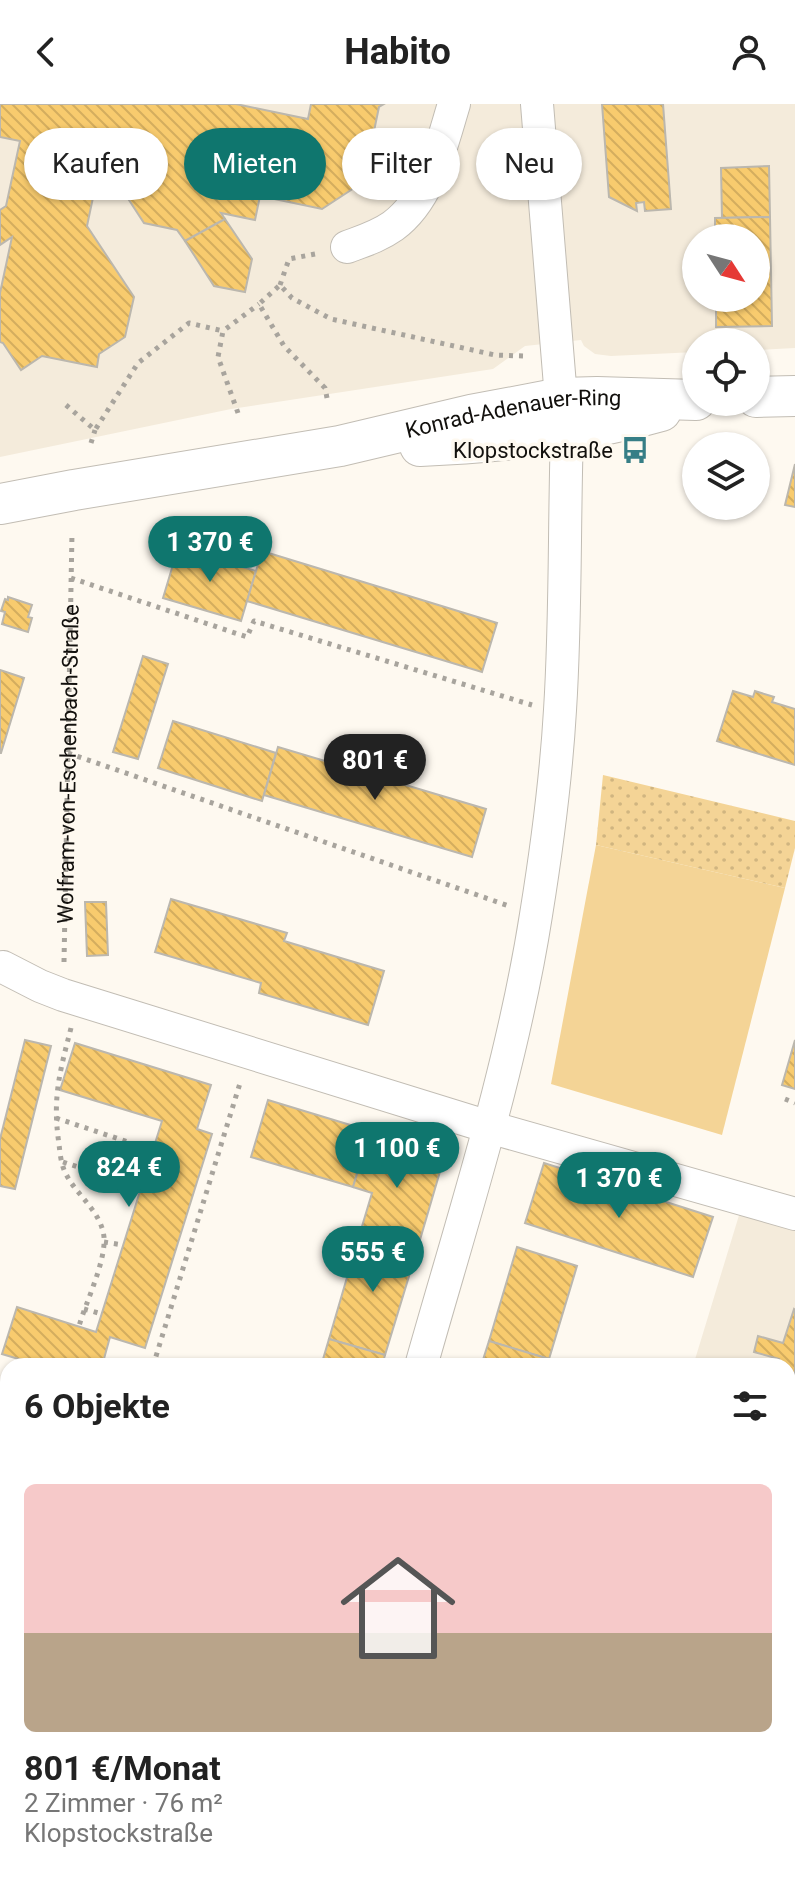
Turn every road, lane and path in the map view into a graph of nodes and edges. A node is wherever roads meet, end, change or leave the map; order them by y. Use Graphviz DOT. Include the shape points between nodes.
graph roads {
  1 [pos="454,104"];
  2 [pos="537,104"];
  3 [pos="347,247"];
  4 [pos="280,285"];
  5 [pos="259,304"];
  6 [pos="223,331"];
  7 [pos="523,356"];
  8 [pos="795,396"];
  9 [pos="770,397"];
  10 [pos="327,398"];
  11 [pos="682,404"];
  12 [pos="66,405"];
  13 [pos="238,413"];
  14 [pos="564,415"];
  15 [pos="95,430"];
  16 [pos="91,443"];
  17 [pos="0,504"];
  18 [pos="72,533"];
  19 [pos="71,578"];
  20 [pos="560,713"];
  21 [pos="68,753"];
  22 [pos="536,916"];
  23 [pos="3,967"];
  24 [pos="71,997"];
  25 [pos="249,1053"];
  26 [pos="785,1099"];
  27 [pos="795,1103"];
  28 [pos="56,1118"];
  29 [pos="489,1127"];
  30 [pos="152,1150"];
  31 [pos="62,1162"];
  32 [pos="141,1188"];
  33 [pos="795,1214"];
  34 [pos="104,1242"];
  35 [pos="123,1245"];
  36 [pos="84,1309"];
  37 [pos="102,1314"];
  38 [pos="79,1326"];
  39 [pos="155,1358"];
  40 [pos="423,1358"];
  1 -- 3 [label="street" via="426,185 411,209 393,226"];
  2 -- 14 [label="street"];
  3 -- 4 [label="path" via="289,259"];
  4 -- 5 [label="path"];
  4 -- 7 [label="path" via="292,298 331,319 495,355"];
  5 -- 6 [label="path"];
  5 -- 10 [label="path" via="284,346 325,388"];
  6 -- 13 [label="path" via="218,357"];
  6 -- 15 [label="path" via="189,323 138,363"];
  8 -- 9 [label="main road"];
  11 -- 14 [label="main road, Konrad-Adenauer-Ring" via="634,419"];
  12 -- 15 [label="path"];
  14 -- 17 [label="main road, Konrad-Adenauer-Ring" via="521,439 340,446"];
  14 -- 20 [label="street"];
  15 -- 16 [label="path"];
  18 -- 19 [label="path, Wolfram-von-Eschenbach-Straße"];
  19 -- 20 [label="path" via="247,637 254,621"];
  19 -- 21 [label="path, Wolfram-von-Eschenbach-Straße"];
  20 -- 22 [label="street"];
  21 -- 22 [label="path"];
  21 -- 24 [label="path, Wolfram-von-Eschenbach-Straße"];
  22 -- 29 [label="street"];
  23 -- 24 [label="street"];
  24 -- 25 [label="street"];
  24 -- 28 [label="path, Wolfram-von-Eschenbach-Straße"];
  25 -- 29 [label="street"];
  25 -- 39 [label="path"];
  26 -- 27 [label="path"];
  28 -- 30 [label="path"];
  28 -- 31 [label="path, Wolfram-von-Eschenbach-Straße"];
  29 -- 33 [label="street"];
  29 -- 40 [label="street"];
  31 -- 32 [label="path"];
  31 -- 34 [label="path" via="90,1204"];
  34 -- 35 [label="path"];
  34 -- 36 [label="path"];
  36 -- 37 [label="path"];
  36 -- 38 [label="path"];
}
